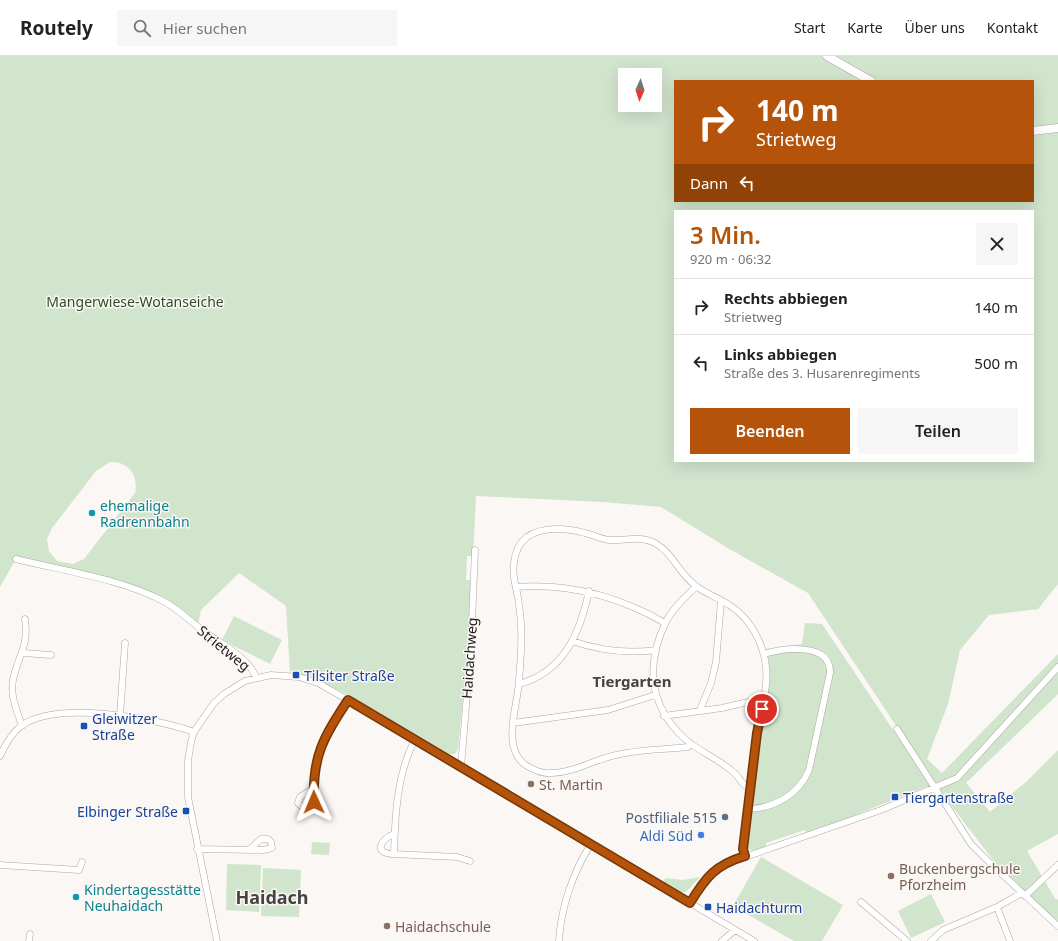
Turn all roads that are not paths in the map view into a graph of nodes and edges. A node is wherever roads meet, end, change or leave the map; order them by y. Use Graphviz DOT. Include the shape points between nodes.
graph roads {
  1 [pos="827,56"];
  2 [pos="869,80"];
  3 [pos="1058,128"];
  4 [pos="1034,131"];
  5 [pos="475,550"];
  6 [pos="16,559"];
  7 [pos="516,587"];
  8 [pos="696,587"];
  9 [pos="589,591"];
  10 [pos="722,601"];
  11 [pos="25,619"];
  12 [pos="665,623"];
  13 [pos="572,641"];
  14 [pos="125,644"];
  15 [pos="656,650"];
  16 [pos="23,653"];
  17 [pos="764,654"];
  18 [pos="51,655"];
  19 [pos="1058,668"];
  20 [pos="256,677"];
  21 [pos="519,684"];
  22 [pos="655,695"];
  23 [pos="765,698"];
  24 [pos="348,700"];
  25 [pos="700,710"];
  26 [pos="120,716"];
  27 [pos="664,716"];
  28 [pos="513,723"];
  29 [pos="22,726"];
  30 [pos="897,729"];
  31 [pos="194,732"];
  32 [pos="414,739"];
  33 [pos="691,744"];
  34 [pos="0,756"];
  35 [pos="460,767"];
  36 [pos="314,788"];
  37 [pos="751,788"];
  38 [pos="934,788"];
  39 [pos="749,809"];
  40 [pos="394,834"];
  41 [pos="591,844"];
  42 [pos="197,849"];
  43 [pos="250,849"];
  44 [pos="394,854"];
  45 [pos="745,856"];
  46 [pos="470,861"];
  47 [pos="82,862"];
  48 [pos="0,865"];
  49 [pos="1058,865"];
  50 [pos="1024,894"];
  51 [pos="861,902"];
  52 [pos="690,903"];
  53 [pos="997,907"];
  54 [pos="1058,926"];
  55 [pos="735,930"];
  56 [pos="30,934"];
  57 [pos="29,941"];
  58 [pos="217,941"];
  59 [pos="559,941"];
  60 [pos="722,941"];
  61 [pos="754,941"];
  62 [pos="907,941"];
  63 [pos="931,941"];
  64 [pos="1010,941"];
  1 -- 2 [label="street"];
  3 -- 4 [label="street"];
  5 -- 35 [label="street, Haidachweg" via="471,646"];
  6 -- 20 [label="street, Strietweg" via="129,587 160,599 238,655 254,671"];
  7 -- 8 [label="street" via="513,570 516,551 521,543 544,530 557,529 586,533 602,539 637,538 654,542 671,556"];
  7 -- 9 [label="street" via="560,586"];
  7 -- 21 [label="street" via="521,625"];
  8 -- 10 [label="street"];
  8 -- 12 [label="street"];
  9 -- 12 [label="street" via="629,604"];
  9 -- 13 [label="street" via="582,623"];
  10 -- 17 [label="street" via="740,613 751,626"];
  10 -- 25 [label="street" via="716,662"];
  11 -- 16 [label="street"];
  12 -- 15 [label="street"];
  13 -- 15 [label="street" via="628,653"];
  13 -- 21 [label="street" via="557,663 542,676"];
  14 -- 26 [label="street"];
  15 -- 22 [label="street" via="653,674"];
  16 -- 18 [label="street"];
  16 -- 29 [label="street" via="15,672 13,691 13,700"];
  17 -- 23 [label="street"];
  17 -- 39 [label="street" via="788,649 816,652 828,661 830,673 809,770 804,782 788,797"];
  19 -- 38 [label="street" via="957,778"];
  20 -- 24 [label="street, Strietweg" via="299,677 318,683"];
  20 -- 31 [label="street" via="236,685 224,694 214,703"];
  21 -- 28 [label="street"];
  22 -- 27 [label="street"];
  22 -- 28 [label="street" via="608,710"];
  23 -- 25 [label="street" via="722,708"];
  23 -- 37 [label="street" via="757,733"];
  24 -- 32 [label="street, Strietweg"];
  24 -- 36 [label="street" via="327,732 318,752"];
  25 -- 27 [label="street"];
  26 -- 29 [label="street" via="53,714"];
  26 -- 31 [label="street" via="151,720"];
  27 -- 33 [label="street"];
  28 -- 33 [label="street" via="513,743 521,761 549,774 634,751 688,747"];
  29 -- 34 [label="street" via="8,741"];
  30 -- 38 [label="street"];
  31 -- 42 [label="street" via="188,760 188,797"];
  32 -- 35 [label="street, Strietweg"];
  32 -- 40 [label="street" via="400,780"];
  33 -- 37 [label="street" via="725,765 735,773 744,786"];
  35 -- 41 [label="street, Strietweg"];
  37 -- 39 [label="street"];
  38 -- 45 [label="street" via="881,810"];
  38 -- 50 [label="street" via="972,844"];
  39 -- 45 [label="street" via="743,849"];
  40 -- 44 [label="street"];
  40 -- 44 [label="street" via="380,846 386,854"];
  41 -- 52 [label="street, Strietweg"];
  41 -- 59 [label="street" via="582,857 562,913"];
  42 -- 43 [label="street"];
  42 -- 58 [label="street"];
  44 -- 46 [label="street"];
  45 -- 52 [label="street" via="712,872"];
  47 -- 48 [label="street" via="79,870"];
  49 -- 50 [label="street" via="1042,883"];
  50 -- 53 [label="street"];
  50 -- 54 [label="street"];
  51 -- 62 [label="street"];
  52 -- 55 [label="street, Strietweg"];
  53 -- 63 [label="street" via="943,930"];
  53 -- 64 [label="street"];
  55 -- 60 [label="street"];
  55 -- 61 [label="street, Strietweg"];
  56 -- 57 [label="street"];
}
